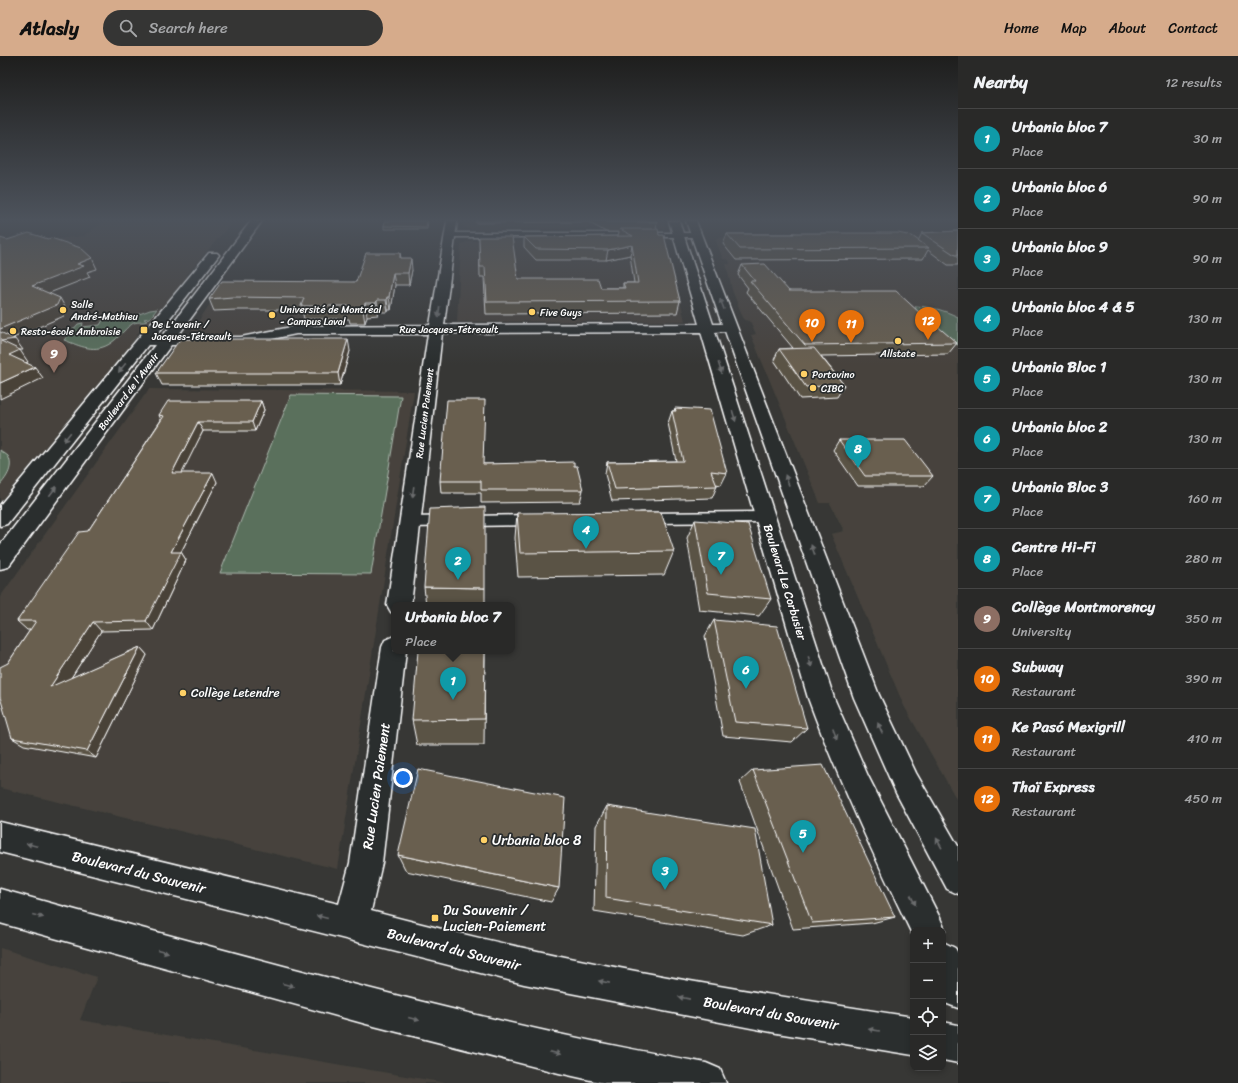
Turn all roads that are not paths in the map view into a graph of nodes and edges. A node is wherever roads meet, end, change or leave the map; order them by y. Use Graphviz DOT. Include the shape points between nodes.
graph roads {
  1 [pos="202,269"];
  2 [pos="221,269"];
  3 [pos="444,269"];
  4 [pos="689,269"];
  5 [pos="709,269"];
  6 [pos="707,327"];
  7 [pos="731,328"];
  8 [pos="436,329"];
  9 [pos="144,341"];
  10 [pos="166,341"];
  11 [pos="765,517"];
  12 [pos="800,517"];
  13 [pos="628,518"];
  14 [pos="0,519"];
  15 [pos="549,520"];
  16 [pos="410,522"];
  17 [pos="0,561"];
  18 [pos="400,602"];
  19 [pos="393,654"];
  20 [pos="0,837"];
  21 [pos="958,878"];
  22 [pos="0,906"];
  23 [pos="351,924"];
  24 [pos="926,927"];
  25 [pos="944,963"];
  26 [pos="958,990"];
  27 [pos="910,1036"];
  28 [pos="946,1042"];
  29 [pos="958,1044"];
  30 [pos="706,1083"];
  1 -- 9 [label="street, Boulevard de l'Avenir"];
  2 -- 10 [label="street, Boulevard de l'Avenir"];
  3 -- 8 [label="street, Rue Lucien Paiement, one-way"];
  4 -- 6 [label="street, Boulevard Le Corbusier"];
  7 -- 5 [label="street, one-way"];
  6 -- 7 [label="street, Rue Jacques-Tétreault"];
  6 -- 8 [label="street, Rue Jacques-Tétreault"];
  6 -- 11 [label="street, Boulevard Le Corbusier, one-way"];
  12 -- 7 [label="street, one-way"];
  8 -- 10 [label="street, Rue Jacques-Tétreault" via="291,330 241,341"];
  8 -- 16 [label="street, Rue Lucien Paiement, one-way"];
  9 -- 10 [label="street, Rue Jacques-Tétreault"];
  9 -- 14 [label="street, Boulevard de l'Avenir, one-way"];
  17 -- 10 [label="street, Boulevard de l'Avenir, one-way"];
  11 -- 12 [label="street"];
  11 -- 13 [label="street"];
  11 -- 24 [label="street, Boulevard Le Corbusier, one-way" via="821,698 836,737"];
  21 -- 12 [label="street, one-way" via="906,783 873,713"];
  15 -- 16 [label="street"];
  16 -- 18 [label="street, Rue Lucien Paiement"];
  19 -- 23 [label="street, Rue Lucien Paiement" via="366,863"];
  23 -- 20 [label="street, Boulevard du Souvenir, one-way"];
  22 -- 30 [label="street, one-way" via="447,1028 596,1062"];
  27 -- 23 [label="street, Boulevard du Souvenir, one-way" via="770,1014 580,978"];
  25 -- 26 [label="street"];
  28 -- 29 [label="street"];
}
